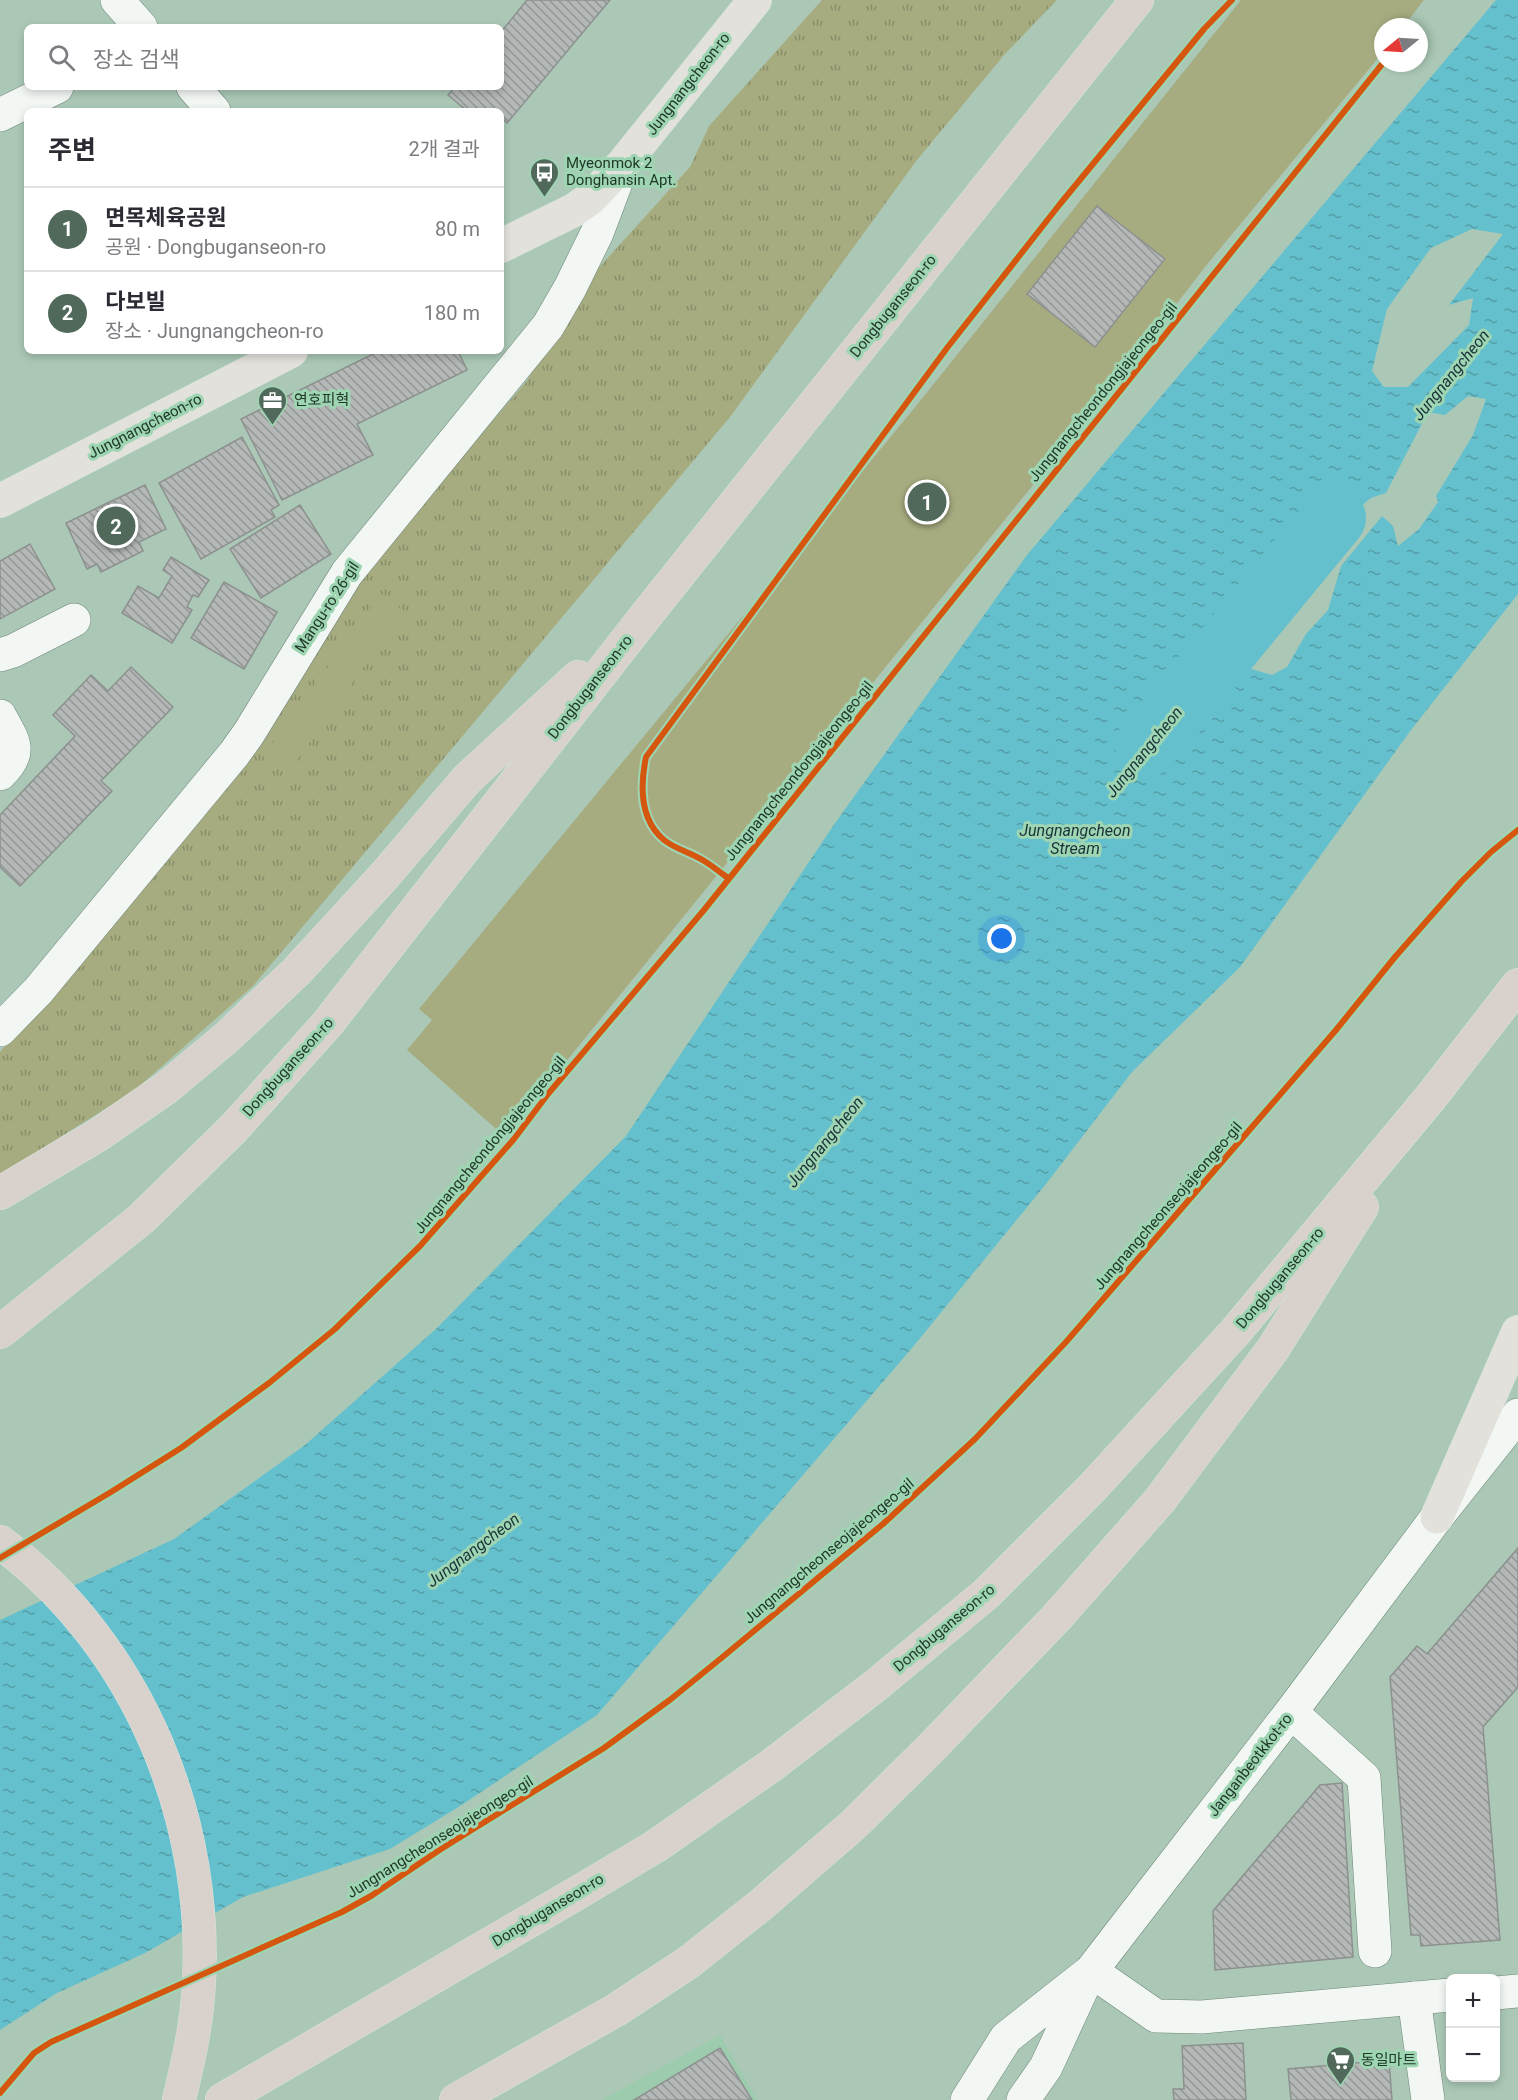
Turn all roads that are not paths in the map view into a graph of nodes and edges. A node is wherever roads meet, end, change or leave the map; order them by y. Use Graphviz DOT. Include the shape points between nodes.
graph roads {
  1 [pos="117,0"];
  2 [pos="755,0"];
  3 [pos="1137,0"];
  4 [pos="138,24"];
  5 [pos="51,90"];
  6 [pos="196,90"];
  7 [pos="211,108"];
  8 [pos="0,115"];
  9 [pos="624,164"];
  10 [pos="504,245"];
  11 [pos="285,354"];
  12 [pos="0,501"];
  13 [pos="644,618"];
  14 [pos="74,620"];
  15 [pos="0,655"];
  16 [pos="0,716"];
  17 [pos="0,774"];
  18 [pos="1518,985"];
  19 [pos="0,1030"];
  20 [pos="1431,1096"];
  21 [pos="0,1193"];
  22 [pos="0,1332"];
  23 [pos="1518,1332"];
  24 [pos="1518,1415"];
  25 [pos="1437,1517"];
  26 [pos="0,1542"];
  27 [pos="1291,1712"];
  28 [pos="1375,1951"];
  29 [pos="1091,1971"];
  30 [pos="1518,1991"];
  31 [pos="1500,1992"];
  32 [pos="1446,1995"];
  33 [pos="1414,1998"];
  34 [pos="179,2100"];
  35 [pos="222,2100"];
  36 [pos="456,2100"];
  37 [pos="967,2100"];
  38 [pos="1023,2100"];
  39 [pos="1428,2100"];
  1 -- 4 [label="street"];
  2 -- 9 [label="main road, Jungnangcheon-ro"];
  3 -- 13 [label="highway, Dongbuganseon-ro"];
  5 -- 8 [label="street"];
  6 -- 7 [label="street"];
  9 -- 10 [label="main road, Jungnangcheon-ro" via="574,210"];
  9 -- 19 [label="street, Mangu-ro 26-gil" via="593,242 548,326 347,573 234,754 39,991"];
  11 -- 12 [label="main road, Jungnangcheon-ro"];
  13 -- 21 [label="highway" via="467,779 296,972 225,1039 166,1088 98,1136"];
  13 -- 22 [label="highway, Dongbuganseon-ro" via="328,1023 258,1102 141,1219"];
  14 -- 15 [label="street"];
  16 -- 17 [label="street" via="15,749 13,759"];
  18 -- 20 [label="highway, Dongbuganseon-ro"];
  20 -- 35 [label="highway, Dongbuganseon-ro" via="1236,1330 1092,1488 986,1594 772,1765 656,1846"];
  20 -- 36 [label="highway" via="1273,1349 1160,1500 1058,1616 931,1748 852,1826 689,1962 616,2010"];
  23 -- 25 [label="main road"];
  24 -- 25 [label="street, Janganbeotkkot-ro"];
  25 -- 27 [label="street, Janganbeotkkot-ro"];
  26 -- 34 [label="highway" via="91,1631 122,1674 167,1769 195,1877 199,1941 198,1997 191,2052"];
  27 -- 28 [label="street" via="1364,1778"];
  27 -- 29 [label="street, Janganbeotkkot-ro"];
  29 -- 33 [label="street" via="1156,2016 1202,2018"];
  29 -- 37 [label="street, Janganbeotkkot-ro" via="1006,2037"];
  29 -- 38 [label="street" via="1046,2067"];
  30 -- 31 [label="street"];
  32 -- 33 [label="street"];
  33 -- 39 [label="street"];
}
